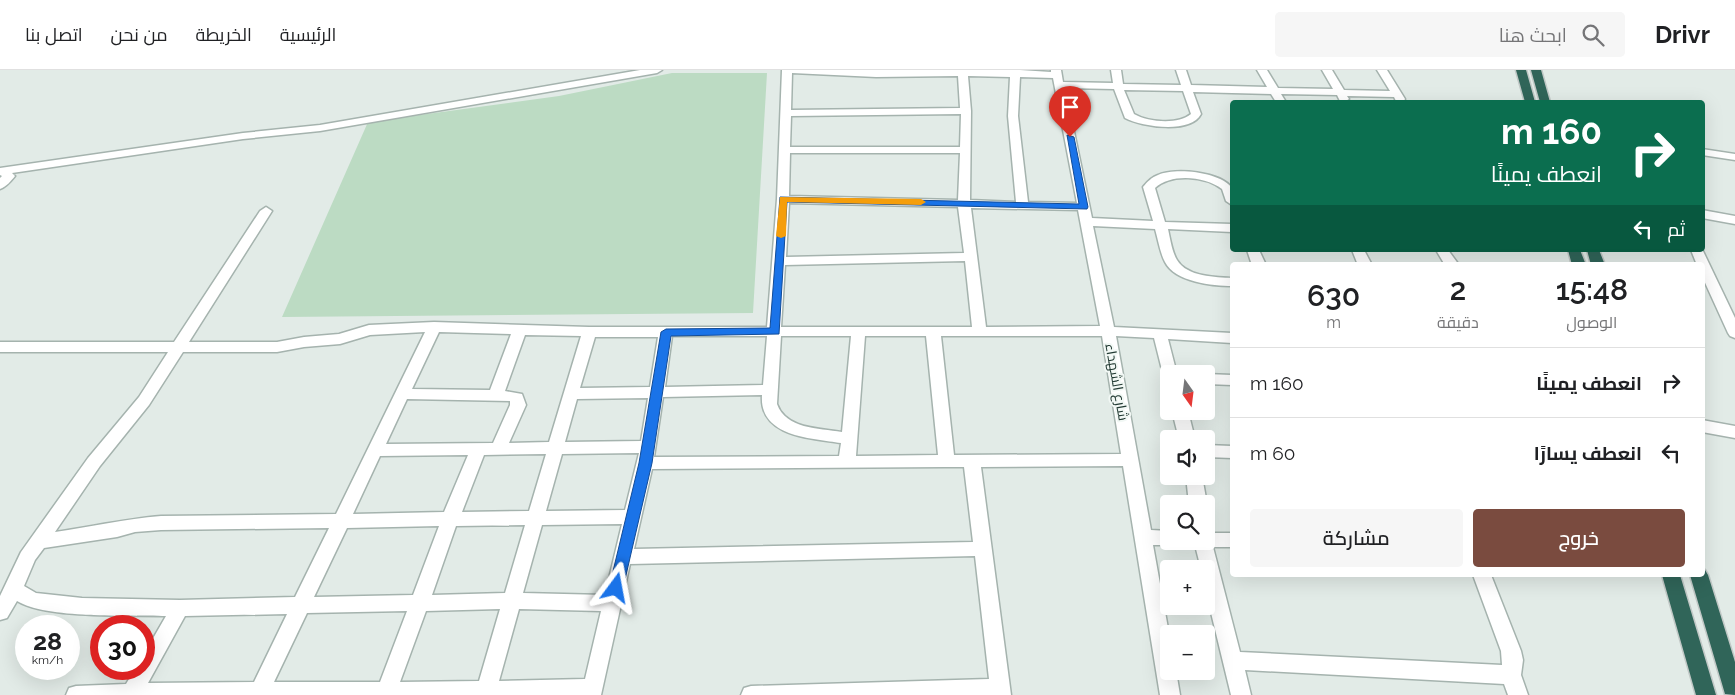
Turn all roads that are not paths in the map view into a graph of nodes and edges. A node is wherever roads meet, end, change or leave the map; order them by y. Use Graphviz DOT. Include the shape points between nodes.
graph roads {
  1 [pos="657,70"];
  2 [pos="788,70"];
  3 [pos="1116,70"];
  4 [pos="1181,70"];
  5 [pos="1262,70"];
  6 [pos="1327,70"];
  7 [pos="1382,70"];
  8 [pos="1521,70"];
  9 [pos="1536,70"];
  10 [pos="905,72"];
  11 [pos="931,72"];
  12 [pos="963,72"];
  13 [pos="987,72"];
  14 [pos="1015,72"];
  15 [pos="1058,77"];
  16 [pos="1118,87"];
  17 [pos="1187,89"];
  18 [pos="1273,91"];
  19 [pos="1340,93"];
  20 [pos="1400,98"];
  21 [pos="1280,100"];
  22 [pos="1345,100"];
  23 [pos="1529,100"];
  24 [pos="1544,100"];
  25 [pos="966,111"];
  26 [pos="787,113"];
  27 [pos="785,150"];
  28 [pos="966,150"];
  29 [pos="1705,152"];
  30 [pos="1735,157"];
  31 [pos="0,172"];
  32 [pos="0,185"];
  33 [pos="1230,196"];
  34 [pos="783,199"];
  35 [pos="964,203"];
  36 [pos="1022,206"];
  37 [pos="1084,207"];
  38 [pos="266,211"];
  39 [pos="1705,213"];
  40 [pos="1735,220"];
  41 [pos="1087,222"];
  42 [pos="1160,225"];
  43 [pos="1230,228"];
  44 [pos="971,257"];
  45 [pos="779,261"];
  46 [pos="1705,267"];
  47 [pos="1230,282"];
  48 [pos="434,326"];
  49 [pos="520,330"];
  50 [pos="1108,331"];
  51 [pos="589,332"];
  52 [pos="666,332"];
  53 [pos="775,332"];
  54 [pos="858,332"];
  55 [pos="933,332"];
  56 [pos="980,332"];
  57 [pos="1735,333"];
  58 [pos="1160,334"];
  59 [pos="1230,338"];
  60 [pos="0,347"];
  61 [pos="180,347"];
  62 [pos="1168,365"];
  63 [pos="1215,379"];
  64 [pos="1230,380"];
  65 [pos="770,390"];
  66 [pos="657,392"];
  67 [pos="401,394"];
  68 [pos="571,394"];
  69 [pos="496,396"];
  70 [pos="1705,427"];
  71 [pos="1735,432"];
  72 [pos="849,439"];
  73 [pos="555,449"];
  74 [pos="374,450"];
  75 [pos="478,450"];
  76 [pos="498,450"];
  77 [pos="1215,451"];
  78 [pos="1230,452"];
  79 [pos="647,455"];
  80 [pos="1131,460"];
  81 [pos="847,462"];
  82 [pos="946,462"];
  83 [pos="972,462"];
  84 [pos="633,517"];
  85 [pos="535,519"];
  86 [pos="341,520"];
  87 [pos="450,520"];
  88 [pos="1143,537"];
  89 [pos="1160,538"];
  90 [pos="1215,540"];
  91 [pos="1230,540"];
  92 [pos="39,541"];
  93 [pos="982,548"];
  94 [pos="1205,550"];
  95 [pos="623,557"];
  96 [pos="1483,577"];
  97 [pos="1672,577"];
  98 [pos="1700,577"];
  99 [pos="14,588"];
  100 [pos="512,601"];
  101 [pos="420,602"];
  102 [pos="612,603"];
  103 [pos="300,607"];
  104 [pos="180,608"];
  105 [pos="0,612"];
  106 [pos="1233,661"];
  107 [pos="1511,675"];
  108 [pos="592,691"];
  109 [pos="1000,692"];
  110 [pos="132,693"];
  111 [pos="259,693"];
  112 [pos="386,693"];
  113 [pos="485,693"];
  114 [pos="1735,693"];
  115 [pos="76,695"];
  116 [pos="751,695"];
  117 [pos="1170,695"];
  118 [pos="1241,695"];
  119 [pos="1518,695"];
  120 [pos="1706,695"];
  1 -- 31 [label="street" via="320,128 243,136"];
  2 -- 10 [label="street"];
  2 -- 26 [label="street"];
  3 -- 16 [label="street"];
  4 -- 17 [label="street"];
  5 -- 18 [label="street"];
  6 -- 19 [label="street"];
  7 -- 20 [label="street"];
  8 -- 23 [label="highway"];
  9 -- 24 [label="highway"];
  10 -- 11 [label="street"];
  11 -- 12 [label="street"];
  12 -- 13 [label="street"];
  12 -- 25 [label="street"];
  13 -- 14 [label="street"];
  14 -- 15 [label="street"];
  14 -- 36 [label="street" via="1013,116"];
  15 -- 16 [label="street"];
  15 -- 37 [label="street, شارع الشهداء"];
  16 -- 17 [label="street"];
  16 -- 17 [label="street" via="1129,116 1142,123 1179,123 1194,118 1196,114"];
  17 -- 18 [label="street"];
  18 -- 19 [label="street"];
  18 -- 21 [label="street"];
  19 -- 20 [label="street"];
  19 -- 22 [label="street"];
  25 -- 26 [label="street"];
  25 -- 28 [label="street"];
  26 -- 27 [label="street"];
  27 -- 28 [label="street"];
  27 -- 34 [label="street"];
  28 -- 35 [label="street"];
  29 -- 30 [label="street"];
  31 -- 32 [label="street" via="9,176"];
  33 -- 42 [label="street" via="1226,187 1208,177 1165,176 1155,180 1149,188"];
  34 -- 35 [label="street"];
  34 -- 45 [label="street"];
  35 -- 36 [label="street"];
  35 -- 44 [label="street"];
  36 -- 37 [label="street"];
  37 -- 41 [label="street, شارع الشهداء"];
  38 -- 61 [label="street"];
  39 -- 40 [label="street"];
  41 -- 42 [label="street"];
  41 -- 50 [label="street, شارع الشهداء"];
  42 -- 43 [label="street"];
  42 -- 47 [label="street" via="1171,262 1180,270 1201,280"];
  44 -- 45 [label="street"];
  44 -- 56 [label="street"];
  45 -- 53 [label="street"];
  46 -- 57 [label="street"];
  48 -- 49 [label="street"];
  48 -- 61 [label="street" via="368,330 340,339 278,347"];
  48 -- 67 [label="street"];
  49 -- 51 [label="street"];
  49 -- 69 [label="street"];
  50 -- 56 [label="street"];
  50 -- 58 [label="street"];
  50 -- 80 [label="street, شارع الشهداء"];
  51 -- 52 [label="street"];
  51 -- 68 [label="street"];
  52 -- 53 [label="street"];
  52 -- 66 [label="street"];
  53 -- 54 [label="street"];
  53 -- 65 [label="street"];
  54 -- 55 [label="street"];
  54 -- 72 [label="street"];
  55 -- 56 [label="street"];
  55 -- 82 [label="street"];
  58 -- 59 [label="street"];
  58 -- 62 [label="street"];
  60 -- 61 [label="street"];
  61 -- 92 [label="street" via="144,401 94,462"];
  63 -- 64 [label="street"];
  65 -- 66 [label="street"];
  65 -- 72 [label="street" via="769,404 774,417 789,428"];
  66 -- 68 [label="street"];
  66 -- 79 [label="street"];
  67 -- 69 [label="street"];
  67 -- 74 [label="street"];
  68 -- 73 [label="street"];
  69 -- 76 [label="street" via="517,398 518,405"];
  70 -- 71 [label="street"];
  72 -- 81 [label="street"];
  73 -- 76 [label="street"];
  73 -- 79 [label="street"];
  73 -- 85 [label="street"];
  74 -- 75 [label="street"];
  74 -- 86 [label="street"];
  75 -- 76 [label="street"];
  75 -- 87 [label="street"];
  77 -- 78 [label="street"];
  79 -- 81 [label="street"];
  79 -- 84 [label="street"];
  80 -- 83 [label="street"];
  80 -- 88 [label="street, شارع الشهداء"];
  81 -- 82 [label="street"];
  82 -- 83 [label="street"];
  83 -- 93 [label="street"];
  84 -- 85 [label="street"];
  84 -- 95 [label="street"];
  85 -- 87 [label="street"];
  85 -- 100 [label="street"];
  86 -- 87 [label="street"];
  86 -- 92 [label="street" via="162,522"];
  86 -- 103 [label="street"];
  87 -- 101 [label="street"];
  88 -- 89 [label="street"];
  88 -- 117 [label="street, شارع الشهداء"];
  90 -- 91 [label="street"];
  92 -- 99 [label="street" via="27,557"];
  93 -- 95 [label="street"];
  93 -- 109 [label="street"];
  94 -- 106 [label="street"];
  95 -- 102 [label="street"];
  96 -- 107 [label="street" via="1511,651"];
  97 -- 120 [label="highway"];
  98 -- 114 [label="highway"];
  99 -- 104 [label="street" via="33,601 56,604"];
  99 -- 105 [label="street"];
  100 -- 101 [label="street"];
  100 -- 102 [label="street"];
  100 -- 113 [label="street"];
  101 -- 103 [label="street"];
  101 -- 112 [label="street"];
  102 -- 108 [label="street"];
  103 -- 104 [label="street"];
  103 -- 111 [label="street"];
  104 -- 110 [label="street"];
  106 -- 107 [label="street"];
  106 -- 118 [label="street"];
  107 -- 119 [label="street"];
  108 -- 113 [label="street"];
  109 -- 116 [label="street"];
  110 -- 111 [label="street"];
  110 -- 115 [label="street"];
  111 -- 112 [label="street"];
  112 -- 113 [label="street"];
}
